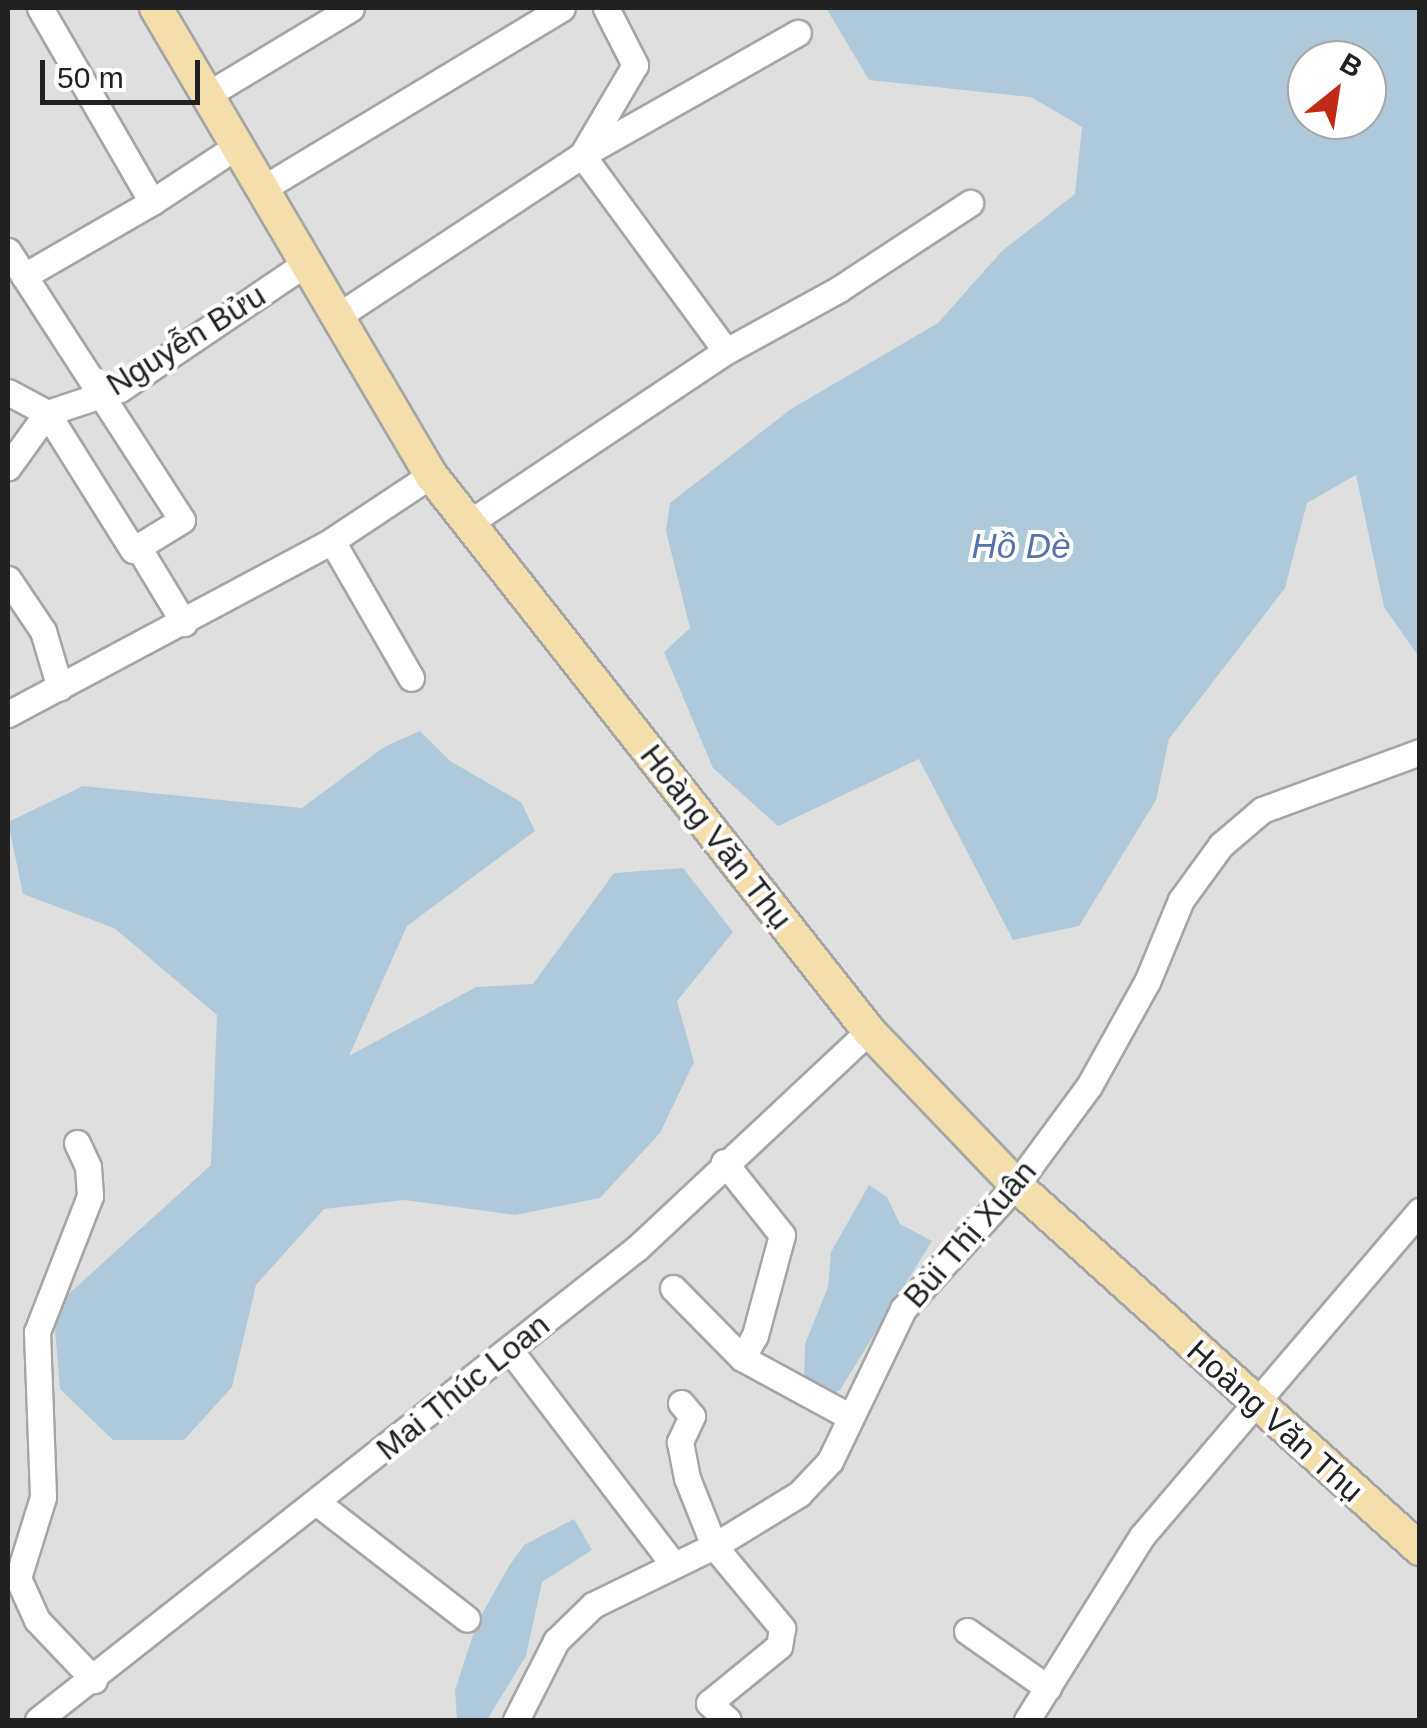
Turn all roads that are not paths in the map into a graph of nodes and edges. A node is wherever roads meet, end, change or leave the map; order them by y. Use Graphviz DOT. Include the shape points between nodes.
graph roads {
  1 [pos="40,8"];
  2 [pos="156,8"];
  3 [pos="351,8"];
  4 [pos="562,8"];
  5 [pos="606,8"];
  6 [pos="798,32"];
  7 [pos="207,95"];
  8 [pos="237,146"];
  9 [pos="582,155"];
  10 [pos="262,189"];
  11 [pos="152,202"];
  12 [pos="970,203"];
  13 [pos="8,251"];
  14 [pos="306,263"];
  15 [pos="24,276"];
  16 [pos="338,316"];
  17 [pos="726,351"];
  18 [pos="8,392"];
  19 [pos="102,395"];
  20 [pos="47,413"];
  21 [pos="8,467"];
  22 [pos="431,475"];
  23 [pos="469,523"];
  24 [pos="332,541"];
  25 [pos="135,548"];
  26 [pos="8,579"];
  27 [pos="184,623"];
  28 [pos="411,678"];
  29 [pos="60,688"];
  30 [pos="8,698"];
  31 [pos="36,700"];
  32 [pos="8,714"];
  33 [pos="1420,752"];
  34 [pos="869,1031"];
  35 [pos="77,1143"];
  36 [pos="724,1162"];
  37 [pos="1016,1185"];
  38 [pos="1420,1211"];
  39 [pos="673,1288"];
  40 [pos="510,1350"];
  41 [pos="742,1358"];
  42 [pos="1251,1401"];
  43 [pos="681,1403"];
  44 [pos="849,1416"];
  45 [pos="319,1504"];
  46 [pos="714,1546"];
  47 [pos="1420,1549"];
  48 [pos="674,1565"];
  49 [pos="468,1619"];
  50 [pos="968,1630"];
  51 [pos="94,1680"];
  52 [pos="1048,1688"];
  53 [pos="38,1720"];
  54 [pos="516,1720"];
  55 [pos="728,1720"];
  56 [pos="1027,1720"];
  1 -- 11 [label="street"];
  2 -- 7 [label="main road, Hoàng Văn Thụ"];
  3 -- 7 [label="street"];
  4 -- 10 [label="street"];
  5 -- 9 [label="street" via="634,66"];
  6 -- 9 [label="street"];
  7 -- 8 [label="main road, Hoàng Văn Thụ"];
  8 -- 10 [label="main road, Hoàng Văn Thụ"];
  8 -- 11 [label="street"];
  9 -- 16 [label="street"];
  9 -- 17 [label="street"];
  10 -- 14 [label="main road, Hoàng Văn Thụ"];
  11 -- 15 [label="street"];
  12 -- 17 [label="street" via="839,289"];
  13 -- 15 [label="street"];
  14 -- 16 [label="main road, Hoàng Văn Thụ"];
  14 -- 19 [label="street, Nguyễn Bửu"];
  15 -- 19 [label="street"];
  16 -- 22 [label="main road, Hoàng Văn Thụ"];
  17 -- 23 [label="street"];
  18 -- 20 [label="street"];
  19 -- 20 [label="street, Nguyễn Bửu"];
  19 -- 25 [label="street" via="182,520"];
  20 -- 21 [label="street"];
  20 -- 25 [label="street"];
  22 -- 23 [label="main road, Hoàng Văn Thụ"];
  22 -- 24 [label="street"];
  23 -- 34 [label="main road, Hoàng Văn Thụ"];
  24 -- 27 [label="street"];
  24 -- 28 [label="street"];
  25 -- 27 [label="street"];
  26 -- 29 [label="street" via="43,631"];
  27 -- 29 [label="street"];
  29 -- 31 [label="street"];
  30 -- 31 [label="street"];
  31 -- 32 [label="street"];
  33 -- 37 [label="street, Bùi Thị Xuân" via="1262,810 1220,844 1181,900 1147,982 1089,1086"];
  34 -- 36 [label="street, Mai Thúc Loan"];
  34 -- 37 [label="main road, Hoàng Văn Thụ"];
  35 -- 51 [label="street" via="90,1196 37,1332 43,1497 18,1578 37,1620"];
  36 -- 40 [label="street, Mai Thúc Loan" via="637,1248"];
  36 -- 41 [label="street" via="782,1236 756,1335"];
  37 -- 42 [label="main road, Hoàng Văn Thụ"];
  37 -- 44 [label="street, Bùi Thị Xuân" via="903,1309"];
  38 -- 42 [label="street"];
  39 -- 41 [label="street"];
  40 -- 45 [label="street, Mai Thúc Loan"];
  40 -- 48 [label="street"];
  41 -- 44 [label="street"];
  42 -- 47 [label="main road, Hoàng Văn Thụ"];
  42 -- 52 [label="street" via="1142,1536"];
  43 -- 46 [label="street" via="692,1416 680,1442 687,1478"];
  44 -- 46 [label="street, Bùi Thị Xuân" via="830,1461 800,1494"];
  45 -- 49 [label="street"];
  45 -- 51 [label="street, Mai Thúc Loan"];
  46 -- 48 [label="street, Bùi Thị Xuân"];
  46 -- 55 [label="street" via="782,1628 779,1646 710,1703"];
  48 -- 54 [label="street, Bùi Thị Xuân" via="593,1605 556,1641"];
  50 -- 52 [label="street"];
  51 -- 53 [label="street, Mai Thúc Loan"];
  52 -- 56 [label="street"];
}
